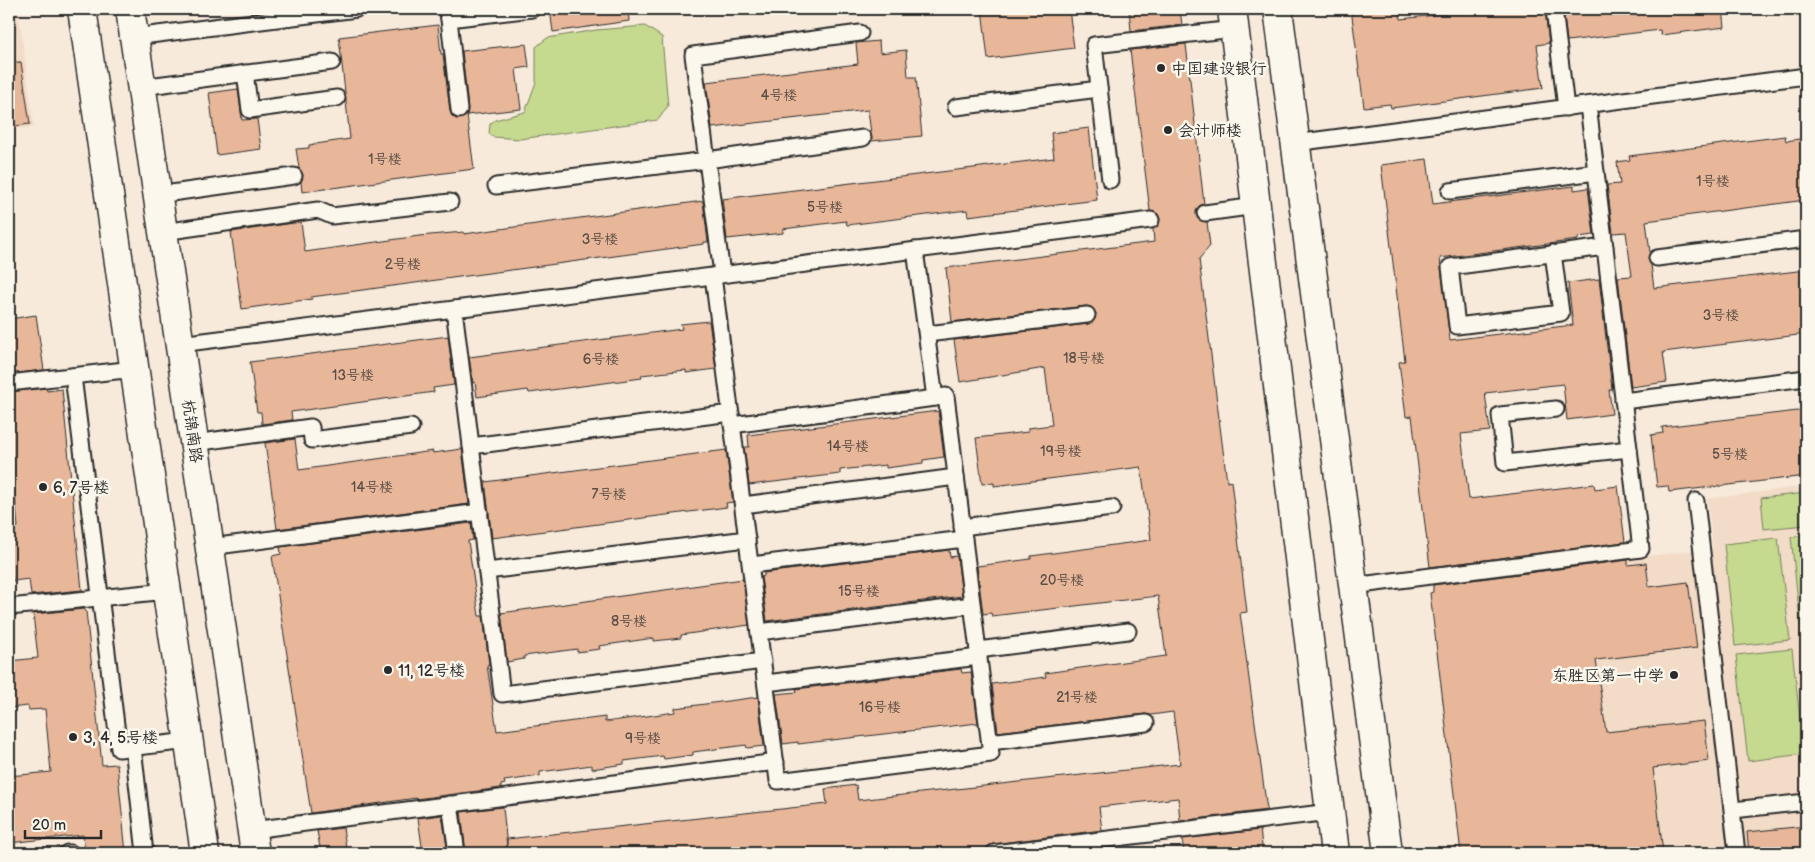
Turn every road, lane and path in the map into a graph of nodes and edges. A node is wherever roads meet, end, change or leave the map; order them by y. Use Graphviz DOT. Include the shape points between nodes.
graph roads {
  1 [pos="82,9"];
  2 [pos="130,9"];
  3 [pos="357,9"];
  4 [pos="532,9"];
  5 [pos="1278,9"];
  6 [pos="1554,9"];
  7 [pos="448,14"];
  8 [pos="1233,19"];
  9 [pos="860,33"];
  10 [pos="134,37"];
  11 [pos="332,62"];
  12 [pos="245,73"];
  13 [pos="1806,76"];
  14 [pos="142,87"];
  15 [pos="1099,89"];
  16 [pos="337,98"];
  17 [pos="1588,105"];
  18 [pos="956,107"];
  19 [pos="1566,108"];
  20 [pos="459,110"];
  21 [pos="863,138"];
  22 [pos="1295,143"];
  23 [pos="707,160"];
  24 [pos="1596,172"];
  25 [pos="294,176"];
  26 [pos="1110,180"];
  27 [pos="496,186"];
  28 [pos="1450,191"];
  29 [pos="157,195"];
  30 [pos="450,202"];
  31 [pos="1256,206"];
  32 [pos="1205,213"];
  33 [pos="1152,220"];
  34 [pos="163,232"];
  35 [pos="1806,239"];
  36 [pos="1604,247"];
  37 [pos="915,250"];
  38 [pos="1553,253"];
  39 [pos="1657,258"];
  40 [pos="718,275"];
  41 [pos="454,309"];
  42 [pos="1087,316"];
  43 [pos="927,334"];
  44 [pos="180,344"];
  45 [pos="134,369"];
  46 [pos="73,376"];
  47 [pos="1806,378"];
  48 [pos="9,383"];
  49 [pos="935,398"];
  50 [pos="1623,401"];
  51 [pos="1556,409"];
  52 [pos="732,419"];
  53 [pos="411,427"];
  54 [pos="194,443"];
  55 [pos="471,446"];
  56 [pos="1629,449"];
  57 [pos="956,477"];
  58 [pos="1696,502"];
  59 [pos="743,505"];
  60 [pos="1112,508"];
  61 [pos="480,512"];
  62 [pos="963,533"];
  63 [pos="747,538"];
  64 [pos="210,547"];
  65 [pos="750,566"];
  66 [pos="487,571"];
  67 [pos="1353,586"];
  68 [pos="167,591"];
  69 [pos="100,598"];
  70 [pos="972,604"];
  71 [pos="9,607"];
  72 [pos="1128,631"];
  73 [pos="759,632"];
  74 [pos="978,653"];
  75 [pos="763,661"];
  76 [pos="766,683"];
  77 [pos="1146,723"];
  78 [pos="188,742"];
  79 [pos="990,742"];
  80 [pos="132,747"];
  81 [pos="776,762"];
  82 [pos="1806,802"];
  83 [pos="450,804"];
  84 [pos="1732,810"];
  85 [pos="1330,812"];
  86 [pos="254,841"];
  87 [pos="67,853"];
  88 [pos="71,853"];
  89 [pos="145,853"];
  90 [pos="205,853"];
  91 [pos="457,853"];
  92 [pos="994,853"];
  93 [pos="1335,853"];
  94 [pos="1388,853"];
  95 [pos="1738,853"];
  1 -- 45 [label="main road"];
  2 -- 10 [label="main road, 杭锦南路"];
  3 -- 10 [label="lane"];
  4 -- 7 [label="lane"];
  5 -- 22 [label="main road"];
  6 -- 19 [label="lane"];
  7 -- 20 [label="lane"];
  8 -- 15 [label="lane" via="1094,45"];
  8 -- 31 [label="main road"];
  9 -- 23 [label="lane" via="693,55"];
  10 -- 14 [label="main road, 杭锦南路"];
  11 -- 12 [label="lane"];
  12 -- 14 [label="lane"];
  12 -- 16 [label="lane" via="250,110"];
  13 -- 17 [label="lane"];
  14 -- 29 [label="main road, 杭锦南路"];
  15 -- 18 [label="lane"];
  15 -- 26 [label="lane"];
  17 -- 19 [label="lane"];
  17 -- 24 [label="lane"];
  19 -- 22 [label="lane"];
  21 -- 23 [label="lane"];
  22 -- 67 [label="main road"];
  23 -- 27 [label="lane"];
  23 -- 40 [label="lane"];
  24 -- 28 [label="lane"];
  24 -- 36 [label="lane"];
  25 -- 29 [label="lane"];
  29 -- 34 [label="main road, 杭锦南路"];
  30 -- 34 [label="lane" via="332,216 318,210"];
  31 -- 32 [label="lane"];
  31 -- 85 [label="main road"];
  33 -- 37 [label="lane"];
  34 -- 44 [label="main road, 杭锦南路"];
  35 -- 39 [label="lane"];
  36 -- 38 [label="lane"];
  36 -- 50 [label="lane"];
  37 -- 40 [label="lane"];
  37 -- 43 [label="lane"];
  38 -- 38 [label="lane" via="1450,267 1457,326 1561,313"];
  40 -- 41 [label="lane"];
  40 -- 52 [label="lane"];
  41 -- 44 [label="lane"];
  41 -- 55 [label="lane"];
  42 -- 43 [label="lane"];
  43 -- 49 [label="lane"];
  44 -- 54 [label="main road, 杭锦南路"];
  45 -- 46 [label="lane"];
  45 -- 68 [label="main road"];
  46 -- 48 [label="lane"];
  46 -- 69 [label="lane"];
  47 -- 50 [label="lane"];
  49 -- 52 [label="lane"];
  49 -- 57 [label="lane" via="946,396"];
  50 -- 56 [label="lane"];
  51 -- 56 [label="lane" via="1500,416 1506,463"];
  52 -- 55 [label="lane"];
  52 -- 59 [label="lane"];
  53 -- 54 [label="lane" via="312,440 310,427"];
  54 -- 64 [label="main road, 杭锦南路"];
  55 -- 61 [label="lane"];
  56 -- 67 [label="lane" via="1641,549"];
  57 -- 59 [label="lane"];
  57 -- 62 [label="lane"];
  58 -- 84 [label="lane"];
  59 -- 63 [label="lane"];
  60 -- 62 [label="lane"];
  61 -- 64 [label="lane"];
  61 -- 66 [label="lane"];
  62 -- 65 [label="lane"];
  62 -- 70 [label="lane"];
  63 -- 65 [label="lane"];
  63 -- 66 [label="lane"];
  64 -- 86 [label="main road, 杭锦南路"];
  65 -- 73 [label="lane"];
  66 -- 75 [label="lane" via="502,694"];
  67 -- 94 [label="main road"];
  68 -- 69 [label="lane"];
  68 -- 78 [label="main road"];
  69 -- 71 [label="lane"];
  69 -- 80 [label="lane" via="119,749"];
  70 -- 73 [label="lane"];
  70 -- 74 [label="lane"];
  72 -- 74 [label="lane"];
  73 -- 75 [label="lane"];
  74 -- 76 [label="lane"];
  74 -- 79 [label="lane"];
  75 -- 76 [label="lane"];
  76 -- 81 [label="lane"];
  77 -- 79 [label="lane"];
  78 -- 80 [label="lane"];
  78 -- 90 [label="main road"];
  79 -- 81 [label="lane" via="991,754 778,781"];
  80 -- 89 [label="lane"];
  81 -- 83 [label="lane"];
  82 -- 84 [label="lane"];
  83 -- 86 [label="lane"];
  83 -- 91 [label="lane"];
  84 -- 95 [label="lane"];
  85 -- 92 [label="lane"];
  85 -- 93 [label="main road"];
  87 -- 88 [label="lane"];
}
